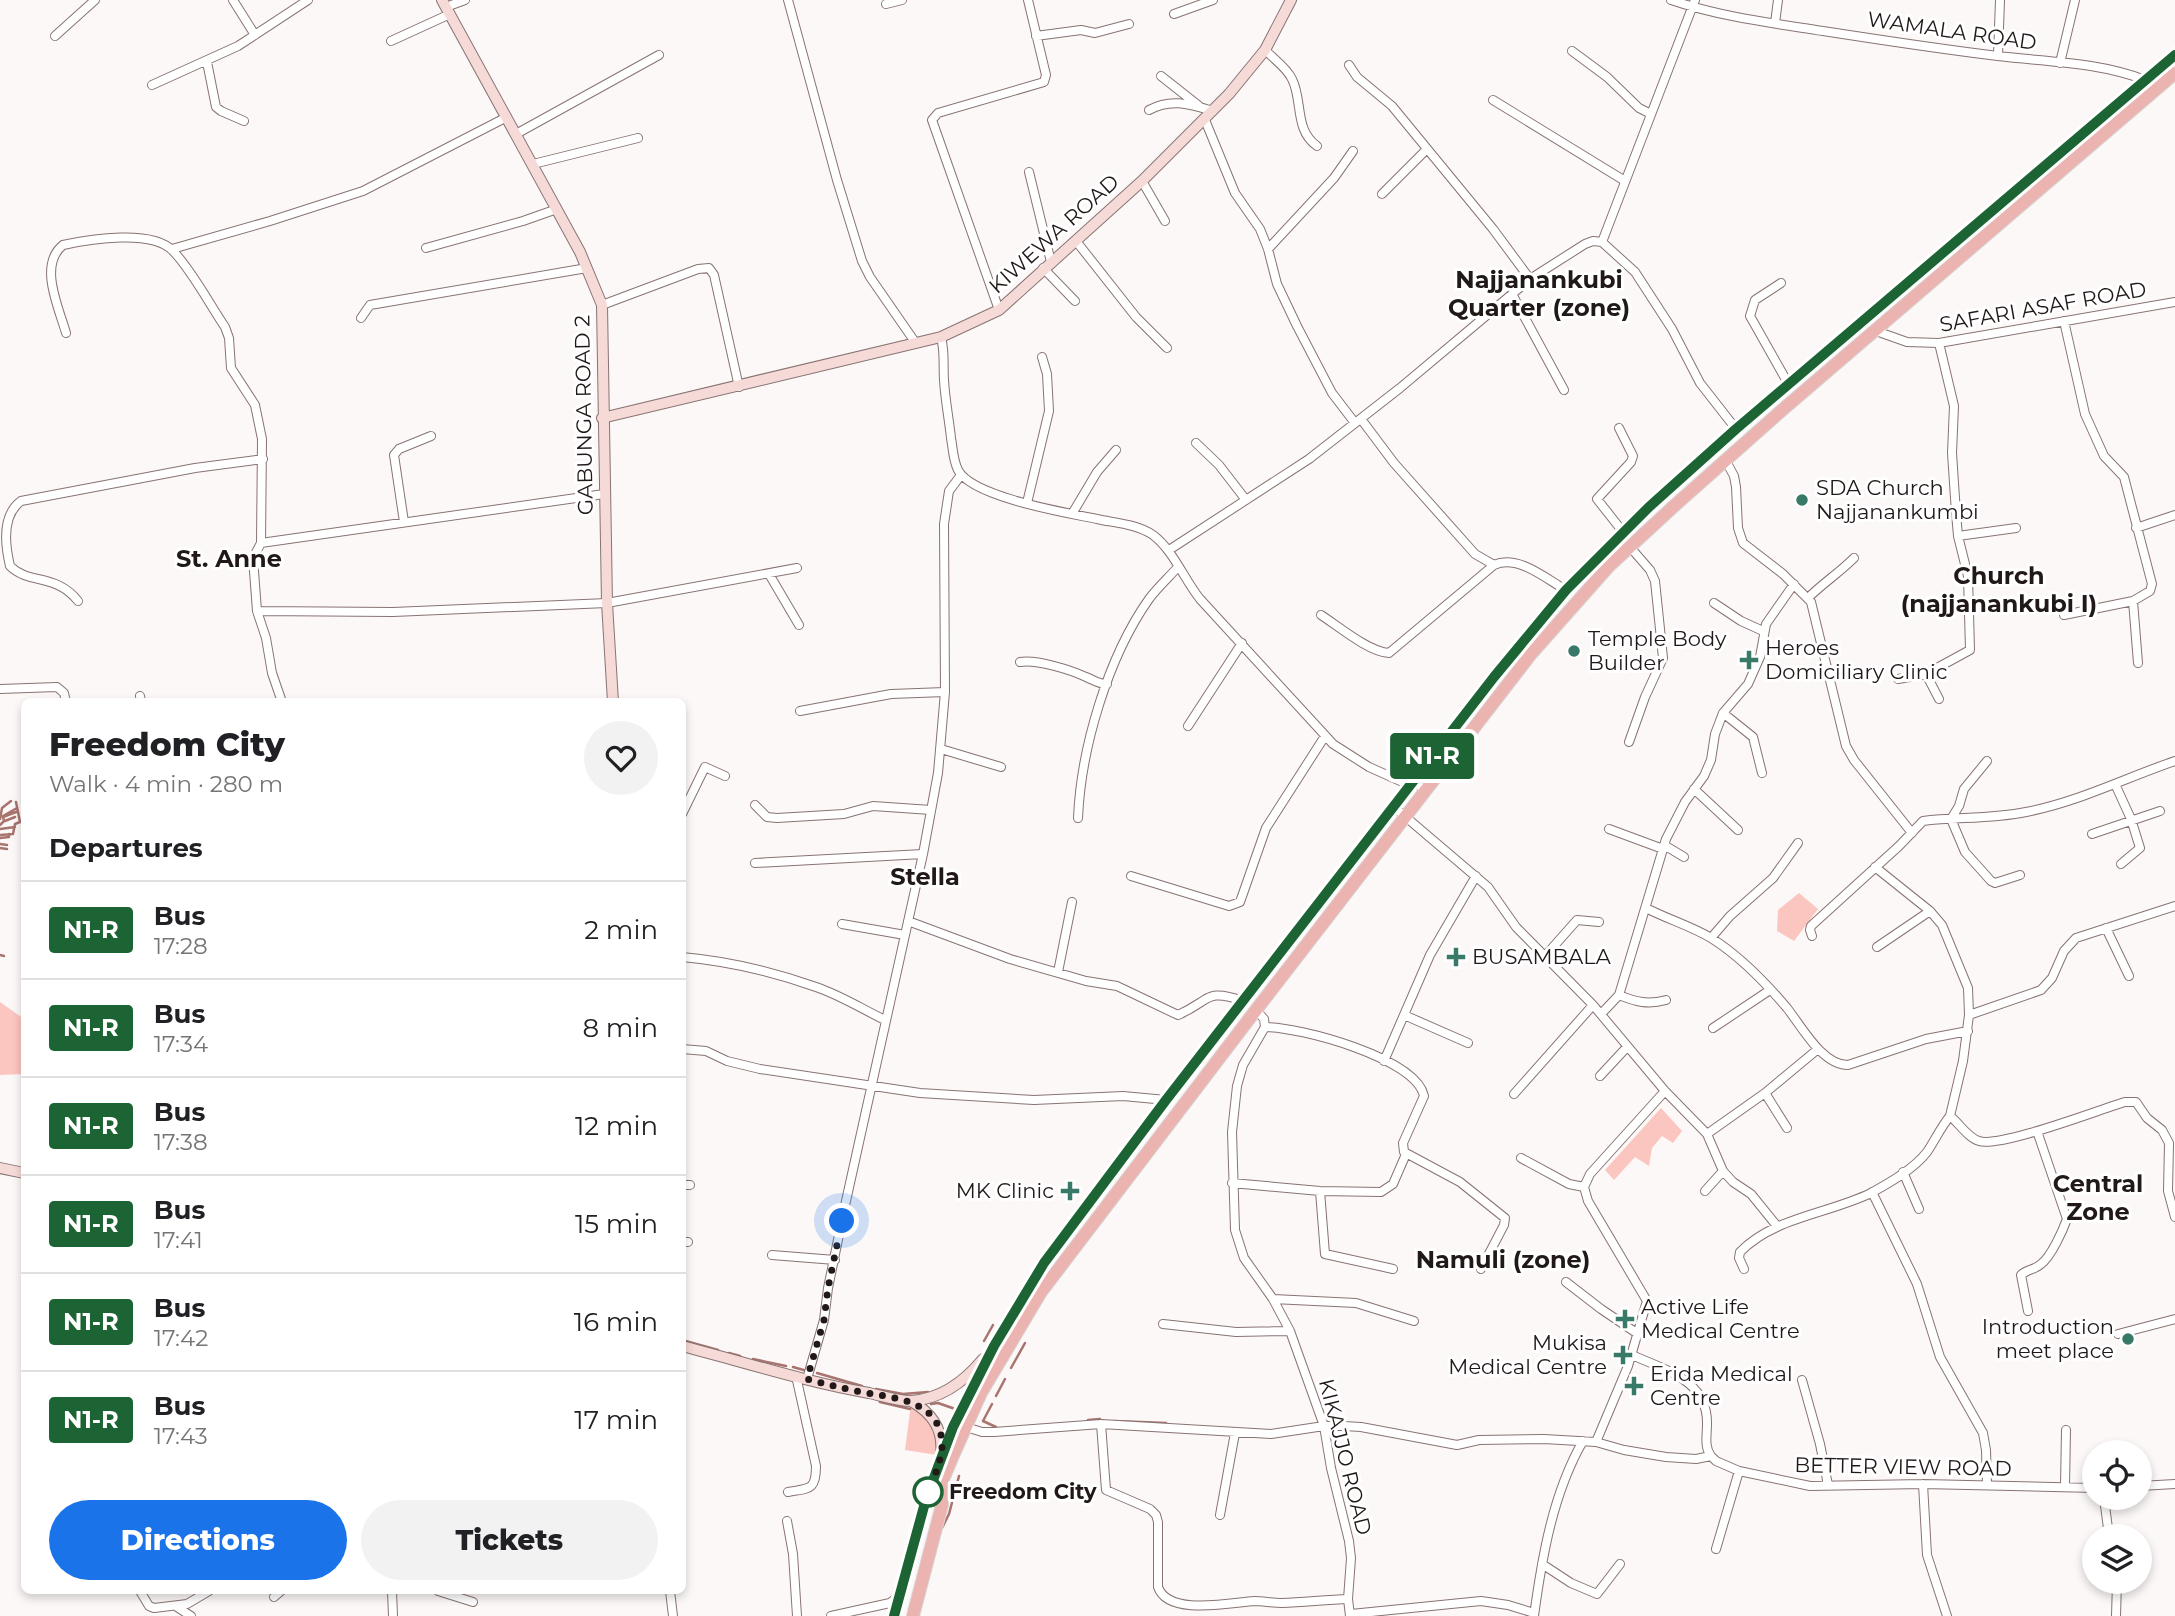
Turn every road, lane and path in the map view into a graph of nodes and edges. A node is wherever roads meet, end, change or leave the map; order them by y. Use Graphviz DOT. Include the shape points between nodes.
graph roads {
  1 [pos="95,0"];
  2 [pos="233,0"];
  3 [pos="309,0"];
  4 [pos="465,0"];
  5 [pos="788,0"];
  6 [pos="902,0"];
  7 [pos="1028,0"];
  8 [pos="1213,0"];
  9 [pos="1291,0"];
  10 [pos="1671,0"];
  11 [pos="1778,0"];
  12 [pos="2000,0"];
  13 [pos="2076,0"];
  14 [pos="886,4"];
  15 [pos="1694,4"];
  16 [pos="446,7"];
  17 [pos="1174,14"];
  18 [pos="1775,23"];
  19 [pos="1129,24"];
  20 [pos="255,35"];
  21 [pos="55,36"];
  22 [pos="1036,36"];
  23 [pos="391,41"];
  24 [pos="1265,50"];
  25 [pos="1572,51"];
  26 [pos="659,55"];
  27 [pos="2175,55"];
  28 [pos="1998,56"];
  29 [pos="206,62"];
  30 [pos="2060,63"];
  31 [pos="1349,65"];
  32 [pos="2175,73"];
  33 [pos="1161,76"];
  34 [pos="2145,80"];
  35 [pos="152,85"];
  36 [pos="1493,100"];
  37 [pos="1149,110"];
  38 [pos="1206,113"];
  39 [pos="1651,114"];
  40 [pos="507,117"];
  41 [pos="244,121"];
  42 [pos="516,134"];
  43 [pos="638,138"];
  44 [pos="1317,146"];
  45 [pos="1426,149"];
  46 [pos="1353,151"];
  47 [pos="533,164"];
  48 [pos="1029,172"];
  49 [pos="1142,181"];
  50 [pos="1625,181"];
  51 [pos="1382,194"];
  52 [pos="557,209"];
  53 [pos="1165,221"];
  54 [pos="1076,241"];
  55 [pos="1602,242"];
  56 [pos="426,248"];
  57 [pos="1268,249"];
  58 [pos="173,250"];
  59 [pos="1047,265"];
  60 [pos="587,268"];
  61 [pos="1530,279"];
  62 [pos="1781,283"];
  63 [pos="1512,294"];
  64 [pos="1075,301"];
  65 [pos="2175,303"];
  66 [pos="602,305"];
  67 [pos="999,310"];
  68 [pos="360,318"];
  69 [pos="2064,321"];
  70 [pos="1875,331"];
  71 [pos="66,333"];
  72 [pos="941,337"];
  73 [pos="915,342"];
  74 [pos="1940,344"];
  75 [pos="1167,348"];
  76 [pos="1042,358"];
  77 [pos="1789,385"];
  78 [pos="739,387"];
  79 [pos="1564,390"];
  80 [pos="602,418"];
  81 [pos="1358,421"];
  82 [pos="1619,428"];
  83 [pos="1736,429"];
  84 [pos="431,436"];
  85 [pos="1196,443"];
  86 [pos="1116,450"];
  87 [pos="263,459"];
  88 [pos="1726,461"];
  89 [pos="961,475"];
  90 [pos="604,494"];
  91 [pos="1246,500"];
  92 [pos="1027,503"];
  93 [pos="1072,514"];
  94 [pos="2175,516"];
  95 [pos="404,522"];
  96 [pos="2016,528"];
  97 [pos="2136,528"];
  98 [pos="1623,532"];
  99 [pos="1958,536"];
  100 [pos="261,543"];
  101 [pos="1630,547"];
  102 [pos="1169,550"];
  103 [pos="1854,558"];
  104 [pos="1494,565"];
  105 [pos="1178,567"];
  106 [pos="797,568"];
  107 [pos="769,574"];
  108 [pos="1794,584"];
  109 [pos="1566,590"];
  110 [pos="1808,598"];
  111 [pos="78,601"];
  112 [pos="2133,601"];
  113 [pos="607,603"];
  114 [pos="1714,603"];
  115 [pos="257,611"];
  116 [pos="1321,615"];
  117 [pos="2064,615"];
  118 [pos="799,625"];
  119 [pos="1763,631"];
  120 [pos="1241,643"];
  121 [pos="1020,662"];
  122 [pos="2138,663"];
  123 [pos="1926,674"];
  124 [pos="1898,680"];
  125 [pos="1107,684"];
  126 [pos="0,689"];
  127 [pos="945,692"];
  128 [pos="65,698"];
  129 [pos="281,698"];
  130 [pos="613,698"];
  131 [pos="1939,699"];
  132 [pos="800,711"];
  133 [pos="1723,713"];
  134 [pos="1188,726"];
  135 [pos="1325,736"];
  136 [pos="1629,742"];
  137 [pos="941,749"];
  138 [pos="1987,761"];
  139 [pos="2175,761"];
  140 [pos="1001,767"];
  141 [pos="1762,773"];
  142 [pos="725,776"];
  143 [pos="1412,781"];
  144 [pos="2115,784"];
  145 [pos="1695,789"];
  146 [pos="1427,791"];
  147 [pos="755,805"];
  148 [pos="686,806"];
  149 [pos="1394,807"];
  150 [pos="931,810"];
  151 [pos="2160,811"];
  152 [pos="1078,817"];
  153 [pos="1406,818"];
  154 [pos="1951,819"];
  155 [pos="2131,819"];
  156 [pos="1609,829"];
  157 [pos="1738,830"];
  158 [pos="1912,833"];
  159 [pos="2092,834"];
  160 [pos="1798,843"];
  161 [pos="1664,847"];
  162 [pos="923,854"];
  163 [pos="1684,857"];
  164 [pos="755,863"];
  165 [pos="2121,864"];
  166 [pos="1875,867"];
  167 [pos="2020,875"];
  168 [pos="1131,876"];
  169 [pos="1476,876"];
  170 [pos="1072,902"];
  171 [pos="2175,906"];
  172 [pos="1646,908"];
  173 [pos="1930,911"];
  174 [pos="908,921"];
  175 [pos="1599,922"];
  176 [pos="842,924"];
  177 [pos="2106,928"];
  178 [pos="905,935"];
  179 [pos="1812,936"];
  180 [pos="1711,938"];
  181 [pos="1877,947"];
  182 [pos="1546,955"];
  183 [pos="686,958"];
  184 [pos="1058,972"];
  185 [pos="2129,976"];
  186 [pos="1770,990"];
  187 [pos="1619,995"];
  188 [pos="1666,1000"];
  189 [pos="1244,1001"];
  190 [pos="1593,1005"];
  191 [pos="1256,1010"];
  192 [pos="1601,1014"];
  193 [pos="1404,1015"];
  194 [pos="1969,1015"];
  195 [pos="885,1020"];
  196 [pos="1265,1027"];
  197 [pos="1713,1028"];
  198 [pos="1968,1031"];
  199 [pos="1468,1044"];
  200 [pos="1627,1047"];
  201 [pos="686,1049"];
  202 [pos="1818,1049"];
  203 [pos="1384,1061"];
  204 [pos="1600,1076"];
  205 [pos="870,1086"];
  206 [pos="1664,1091"];
  207 [pos="1765,1093"];
  208 [pos="1514,1094"];
  209 [pos="1166,1100"];
  210 [pos="1950,1116"];
  211 [pos="1787,1128"];
  212 [pos="2037,1131"];
  213 [pos="1707,1134"];
  214 [pos="2171,1136"];
  215 [pos="1406,1154"];
  216 [pos="1521,1158"];
  217 [pos="0,1168"];
  218 [pos="1723,1171"];
  219 [pos="21,1172"];
  220 [pos="1903,1172"];
  221 [pos="1233,1183"];
  222 [pos="1584,1187"];
  223 [pos="1320,1191"];
  224 [pos="1705,1191"];
  225 [pos="1872,1192"];
  226 [pos="1919,1209"];
  227 [pos="2175,1217"];
  228 [pos="1777,1226"];
  229 [pos="772,1255"];
  230 [pos="835,1260"];
  231 [pos="1393,1269"];
  232 [pos="1481,1269"];
  233 [pos="1744,1269"];
  234 [pos="1566,1282"];
  235 [pos="1273,1299"];
  236 [pos="2028,1311"];
  237 [pos="2175,1319"];
  238 [pos="1414,1321"];
  239 [pos="1163,1324"];
  240 [pos="1290,1331"];
  241 [pos="1638,1334"];
  242 [pos="2118,1334"];
  243 [pos="994,1346"];
  244 [pos="686,1347"];
  245 [pos="1632,1355"];
  246 [pos="802,1378"];
  247 [pos="1802,1380"];
  248 [pos="911,1401"];
  249 [pos="1101,1424"];
  250 [pos="1324,1426"];
  251 [pos="966,1427"];
  252 [pos="2066,1430"];
  253 [pos="1235,1433"];
  254 [pos="1583,1441"];
  255 [pos="1596,1442"];
  256 [pos="1711,1456"];
  257 [pos="940,1462"];
  258 [pos="1739,1471"];
  259 [pos="1923,1484"];
  260 [pos="2175,1484"];
  261 [pos="1828,1485"];
  262 [pos="1987,1485"];
  263 [pos="2152,1485"];
  264 [pos="2065,1486"];
  265 [pos="2082,1487"];
  266 [pos="788,1492"];
  267 [pos="1220,1515"];
  268 [pos="786,1521"];
  269 [pos="1716,1549"];
  270 [pos="1542,1564"];
  271 [pos="1620,1564"];
  272 [pos="142,1594"];
  273 [pos="204,1594"];
  274 [pos="278,1594"];
  275 [pos="392,1594"];
  276 [pos="448,1594"];
  277 [pos="670,1594"];
  278 [pos="2117,1594"];
  279 [pos="899,1596"];
  280 [pos="274,1597"];
  281 [pos="1348,1599"];
  282 [pos="473,1602"];
  283 [pos="873,1606"];
  284 [pos="177,1607"];
  285 [pos="1534,1614"];
  286 [pos="1350,1615"];
  287 [pos="191,1616"];
  288 [pos="393,1616"];
  289 [pos="673,1616"];
  290 [pos="797,1616"];
  291 [pos="831,1616"];
  292 [pos="872,1616"];
  293 [pos="894,1616"];
  294 [pos="913,1616"];
  295 [pos="1947,1616"];
  296 [pos="2116,1616"];
  1 -- 21 [label="street"];
  2 -- 20 [label="street"];
  3 -- 20 [label="street"];
  4 -- 16 [label="street"];
  5 -- 73 [label="street" via="862,261"];
  6 -- 14 [label="street"];
  7 -- 22 [label="street"];
  8 -- 17 [label="street"];
  9 -- 24 [label="street, KIWEWA ROAD"];
  10 -- 15 [label="street, WAMALA ROAD"];
  11 -- 18 [label="street"];
  12 -- 28 [label="street"];
  13 -- 30 [label="street"];
  15 -- 18 [label="street, WAMALA ROAD"];
  15 -- 39 [label="street"];
  16 -- 23 [label="street"];
  16 -- 40 [label="street, GABUNGA ROAD 2"];
  18 -- 28 [label="street, WAMALA ROAD"];
  19 -- 22 [label="street" via="1095,33 1081,30"];
  20 -- 29 [label="street"];
  22 -- 67 [label="street" via="1044,82 938,113 932,120"];
  24 -- 38 [label="street, KIWEWA ROAD"];
  24 -- 44 [label="street" via="1292,79 1304,129"];
  25 -- 39 [label="street"];
  26 -- 42 [label="street"];
  27 -- 34 [label="main road"];
  28 -- 30 [label="street, WAMALA ROAD"];
  29 -- 35 [label="street"];
  29 -- 41 [label="street" via="216,107"];
  30 -- 34 [label="street, WAMALA ROAD" via="2100,66"];
  31 -- 45 [label="street" via="1392,106"];
  32 -- 70 [label="main road"];
  33 -- 38 [label="street"];
  34 -- 77 [label="main road"];
  36 -- 50 [label="street"];
  37 -- 38 [label="street" via="1166,102"];
  38 -- 49 [label="street, KIWEWA ROAD"];
  38 -- 57 [label="street" via="1235,193 1257,223"];
  39 -- 50 [label="street"];
  40 -- 42 [label="street, GABUNGA ROAD 2"];
  40 -- 58 [label="street" via="363,191"];
  42 -- 47 [label="street, GABUNGA ROAD 2"];
  43 -- 47 [label="street"];
  45 -- 51 [label="street"];
  45 -- 61 [label="street"];
  46 -- 57 [label="street"];
  47 -- 52 [label="street, GABUNGA ROAD 2"];
  48 -- 59 [label="street"];
  49 -- 53 [label="street"];
  49 -- 54 [label="street, KIWEWA ROAD"];
  50 -- 55 [label="street"];
  52 -- 56 [label="street"];
  52 -- 60 [label="street, GABUNGA ROAD 2"];
  54 -- 59 [label="street, KIWEWA ROAD"];
  54 -- 75 [label="street" via="1136,317"];
  55 -- 61 [label="street" via="1585,244"];
  55 -- 83 [label="street" via="1635,272 1700,383"];
  57 -- 81 [label="street" via="1278,284 1332,393"];
  58 -- 71 [label="street" via="135,238 63,244 57,249 51,276"];
  58 -- 87 [label="street" via="225,327 231,368 256,405"];
  59 -- 64 [label="street"];
  59 -- 67 [label="street, KIWEWA ROAD"];
  60 -- 66 [label="street, GABUNGA ROAD 2"];
  60 -- 68 [label="street" via="369,305"];
  61 -- 63 [label="street"];
  62 -- 77 [label="street" via="1755,300 1750,316"];
  63 -- 79 [label="street"];
  63 -- 81 [label="street"];
  65 -- 69 [label="street, SAFARI ASAF ROAD"];
  66 -- 78 [label="street" via="709,268"];
  66 -- 80 [label="street, GABUNGA ROAD 2"];
  67 -- 72 [label="street, KIWEWA ROAD"];
  69 -- 74 [label="street, SAFARI ASAF ROAD"];
  69 -- 97 [label="street" via="2085,414 2104,456 2124,477"];
  70 -- 74 [label="street, SAFARI ASAF ROAD" via="1907,342"];
  70 -- 88 [label="main road"];
  72 -- 73 [label="street, KIWEWA ROAD"];
  72 -- 89 [label="street" via="954,460"];
  73 -- 78 [label="street, KIWEWA ROAD"];
  74 -- 99 [label="street" via="1954,406"];
  76 -- 92 [label="street" via="1049,411"];
  77 -- 83 [label="main road"];
  78 -- 80 [label="street, KIWEWA ROAD"];
  80 -- 90 [label="street, GABUNGA ROAD 2"];
  81 -- 91 [label="street"];
  81 -- 104 [label="street" via="1475,554"];
  82 -- 98 [label="street" via="1633,456 1597,499"];
  83 -- 98 [label="main road"];
  84 -- 95 [label="street" via="394,455"];
  85 -- 91 [label="street"];
  86 -- 93 [label="street"];
  87 -- 100 [label="street"];
  87 -- 111 [label="street" via="21,501 10,512 9,566 62,585"];
  88 -- 101 [label="main road"];
  88 -- 108 [label="street" via="1734,476 1743,543"];
  89 -- 92 [label="street" via="988,491"];
  89 -- 127 [label="street" via="949,491 944,524"];
  90 -- 95 [label="street"];
  90 -- 113 [label="street, GABUNGA ROAD 2"];
  91 -- 102 [label="street"];
  92 -- 93 [label="street"];
  93 -- 102 [label="street" via="1135,526"];
  94 -- 97 [label="street"];
  95 -- 100 [label="street"];
  96 -- 99 [label="street"];
  97 -- 112 [label="street" via="2152,584 2150,591"];
  98 -- 109 [label="main road"];
  99 -- 123 [label="street" via="1968,576 1970,650"];
  100 -- 115 [label="street" via="253,558"];
  101 -- 136 [label="street" via="1655,581 1663,658"];
  101 -- 146 [label="main road" via="1531,654"];
  102 -- 105 [label="street"];
  103 -- 110 [label="street"];
  104 -- 109 [label="street" via="1513,561"];
  104 -- 116 [label="street" via="1389,653"];
  105 -- 120 [label="street"];
  105 -- 125 [label="street" via="1141,611"];
  106 -- 107 [label="street"];
  107 -- 113 [label="street"];
  107 -- 118 [label="street"];
  108 -- 110 [label="street"];
  108 -- 119 [label="street"];
  109 -- 143 [label="main road"];
  110 -- 158 [label="street" via="1846,746"];
  112 -- 117 [label="street"];
  112 -- 122 [label="street"];
  113 -- 115 [label="street" via="393,612"];
  113 -- 130 [label="street, GABUNGA ROAD 2"];
  114 -- 119 [label="street"];
  115 -- 129 [label="street"];
  119 -- 133 [label="street" via="1760,657 1748,684"];
  120 -- 134 [label="street"];
  120 -- 135 [label="street"];
  121 -- 125 [label="street" via="1044,664"];
  123 -- 124 [label="street"];
  123 -- 131 [label="street"];
  125 -- 152 [label="street" via="1091,731"];
  126 -- 128 [label="street" via="57,687"];
  127 -- 132 [label="street" via="891,694"];
  127 -- 137 [label="street"];
  133 -- 141 [label="street" via="1753,737"];
  133 -- 145 [label="street" via="1711,760"];
  135 -- 143 [label="street" via="1369,767 1407,784"];
  135 -- 168 [label="street" via="1266,828 1240,902 1229,906"];
  137 -- 140 [label="street"];
  137 -- 150 [label="street"];
  138 -- 154 [label="street" via="1968,783"];
  139 -- 144 [label="street"];
  142 -- 148 [label="street" via="705,767"];
  143 -- 146 [label="street"];
  143 -- 149 [label="main road"];
  144 -- 154 [label="street" via="2027,812"];
  144 -- 155 [label="street"];
  145 -- 157 [label="street"];
  145 -- 161 [label="street"];
  146 -- 153 [label="main road"];
  147 -- 150 [label="street" via="767,817 777,818 844,814 873,806"];
  149 -- 153 [label="street"];
  149 -- 189 [label="main road"];
  150 -- 162 [label="street"];
  151 -- 155 [label="street"];
  153 -- 169 [label="street"];
  153 -- 191 [label="main road"];
  154 -- 158 [label="street" via="1923,821"];
  154 -- 167 [label="street" via="1965,852 1991,881"];
  155 -- 159 [label="street"];
  155 -- 165 [label="street" via="2140,848"];
  156 -- 161 [label="street"];
  158 -- 166 [label="street"];
  160 -- 180 [label="street" via="1773,878"];
  161 -- 163 [label="street"];
  161 -- 172 [label="street"];
  162 -- 164 [label="street"];
  162 -- 174 [label="street"];
  166 -- 173 [label="street"];
  166 -- 179 [label="street" via="1811,926"];
  169 -- 182 [label="street" via="1516,927"];
  169 -- 193 [label="street" via="1430,955"];
  170 -- 184 [label="street"];
  171 -- 177 [label="street"];
  172 -- 180 [label="street"];
  172 -- 187 [label="street"];
  173 -- 181 [label="street"];
  173 -- 194 [label="street" via="1942,925 1965,979"];
  174 -- 178 [label="street"];
  174 -- 184 [label="street"];
  175 -- 182 [label="street" via="1577,920"];
  176 -- 178 [label="street"];
  177 -- 185 [label="street"];
  177 -- 194 [label="street" via="2076,938 2041,990"];
  178 -- 195 [label="street"];
  180 -- 186 [label="street"];
  182 -- 190 [label="street"];
  183 -- 195 [label="street" via="798,981"];
  184 -- 189 [label="street" via="1117,986 1178,1015 1212,994"];
  186 -- 197 [label="street"];
  186 -- 202 [label="street"];
  187 -- 188 [label="street" via="1643,1003"];
  187 -- 192 [label="street"];
  189 -- 209 [label="main road"];
  190 -- 192 [label="street"];
  190 -- 208 [label="street"];
  191 -- 196 [label="street"];
  191 -- 251 [label="main road" via="1041,1292"];
  192 -- 200 [label="street"];
  193 -- 199 [label="street"];
  193 -- 203 [label="street"];
  194 -- 198 [label="street"];
  195 -- 205 [label="street"];
  196 -- 203 [label="street" via="1298,1030 1362,1049"];
  196 -- 221 [label="street, KIKAJJO ROAD" via="1243,1065 1237,1086"];
  198 -- 202 [label="street" via="1926,1039 1848,1065 1831,1061"];
  198 -- 210 [label="street"];
  200 -- 204 [label="street"];
  200 -- 206 [label="street"];
  201 -- 205 [label="street" via="706,1051 760,1069"];
  202 -- 207 [label="street"];
  203 -- 215 [label="street" via="1419,1083 1423,1091 1402,1146"];
  205 -- 209 [label="street" via="1034,1100 1123,1096"];
  205 -- 230 [label="street"];
  206 -- 213 [label="street"];
  206 -- 222 [label="street" via="1590,1174"];
  207 -- 211 [label="street"];
  207 -- 213 [label="street"];
  209 -- 243 [label="main road" via="1044,1263"];
  210 -- 212 [label="street" via="1979,1142"];
  210 -- 220 [label="street" via="1927,1152"];
  212 -- 214 [label="street" via="2132,1101"];
  212 -- 236 [label="street" via="2067,1219 2045,1262 2021,1275"];
  213 -- 218 [label="street"];
  214 -- 227 [label="street" via="2168,1191"];
  215 -- 223 [label="street" via="1393,1184 1384,1191"];
  215 -- 232 [label="street" via="1460,1182 1504,1215 1504,1225"];
  216 -- 222 [label="street" via="1569,1184"];
  217 -- 219 [label="street"];
  218 -- 224 [label="street"];
  218 -- 228 [label="street" via="1751,1194"];
  220 -- 225 [label="street"];
  220 -- 226 [label="street"];
  221 -- 223 [label="street"];
  221 -- 235 [label="street, KIKAJJO ROAD" via="1235,1230 1242,1253"];
  222 -- 241 [label="street" via="1645,1294 1647,1305"];
  223 -- 231 [label="street" via="1325,1254"];
  225 -- 228 [label="street"];
  225 -- 262 [label="street" via="1917,1284 1940,1357 1983,1433"];
  228 -- 233 [label="street" via="1740,1252"];
  229 -- 230 [label="street"];
  230 -- 246 [label="street" via="824,1320"];
  234 -- 241 [label="street"];
  235 -- 238 [label="street" via="1356,1303"];
  235 -- 240 [label="street, KIKAJJO ROAD"];
  237 -- 242 [label="street"];
  239 -- 240 [label="street" via="1236,1332"];
  240 -- 250 [label="street, KIKAJJO ROAD"];
  241 -- 245 [label="street"];
  243 -- 248 [label="street" via="970,1375 954,1386"];
  243 -- 257 [label="main road"];
  244 -- 246 [label="street"];
  245 -- 255 [label="street"];
  245 -- 256 [label="street" via="1690,1382 1699,1392"];
  246 -- 248 [label="street"];
  246 -- 266 [label="street" via="816,1477 811,1488"];
  247 -- 261 [label="street"];
  248 -- 257 [label="street" via="937,1424"];
  249 -- 251 [label="street" via="994,1432"];
  249 -- 253 [label="street"];
  249 -- 281 [label="street" via="1106,1490 1150,1509 1157,1518 1162,1596 1188,1606 1216,1607 1256,1601"];
  250 -- 253 [label="street" via="1271,1434"];
  250 -- 254 [label="street" via="1360,1427 1457,1445 1492,1439"];
  250 -- 281 [label="street, KIKAJJO ROAD" via="1349,1541"];
  251 -- 294 [label="main road" via="943,1482 942,1505"];
  252 -- 264 [label="street"];
  253 -- 267 [label="street"];
  254 -- 255 [label="street"];
  254 -- 270 [label="street" via="1564,1480"];
  255 -- 256 [label="street" via="1666,1457"];
  256 -- 258 [label="street, BETTER VIEW ROAD"];
  257 -- 279 [label="main road"];
  258 -- 261 [label="street, BETTER VIEW ROAD" via="1791,1483"];
  258 -- 269 [label="street"];
  259 -- 261 [label="street, BETTER VIEW ROAD"];
  259 -- 262 [label="street, BETTER VIEW ROAD"];
  259 -- 295 [label="street" via="1927,1555"];
  260 -- 263 [label="street"];
  262 -- 264 [label="street, BETTER VIEW ROAD"];
  264 -- 265 [label="street, BETTER VIEW ROAD"];
  268 -- 290 [label="street"];
  270 -- 271 [label="street" via="1597,1594"];
  270 -- 285 [label="street"];
  272 -- 284 [label="street" via="153,1608"];
  273 -- 284 [label="street"];
  274 -- 280 [label="street"];
  275 -- 288 [label="street"];
  276 -- 282 [label="street"];
  277 -- 289 [label="street"];
  278 -- 296 [label="street"];
  279 -- 283 [label="street"];
  279 -- 293 [label="main road"];
  281 -- 286 [label="street, KIKAJJO ROAD"];
  283 -- 291 [label="street"];
  283 -- 292 [label="street"];
  284 -- 287 [label="street"];
  285 -- 286 [label="street" via="1481,1601"];
}
